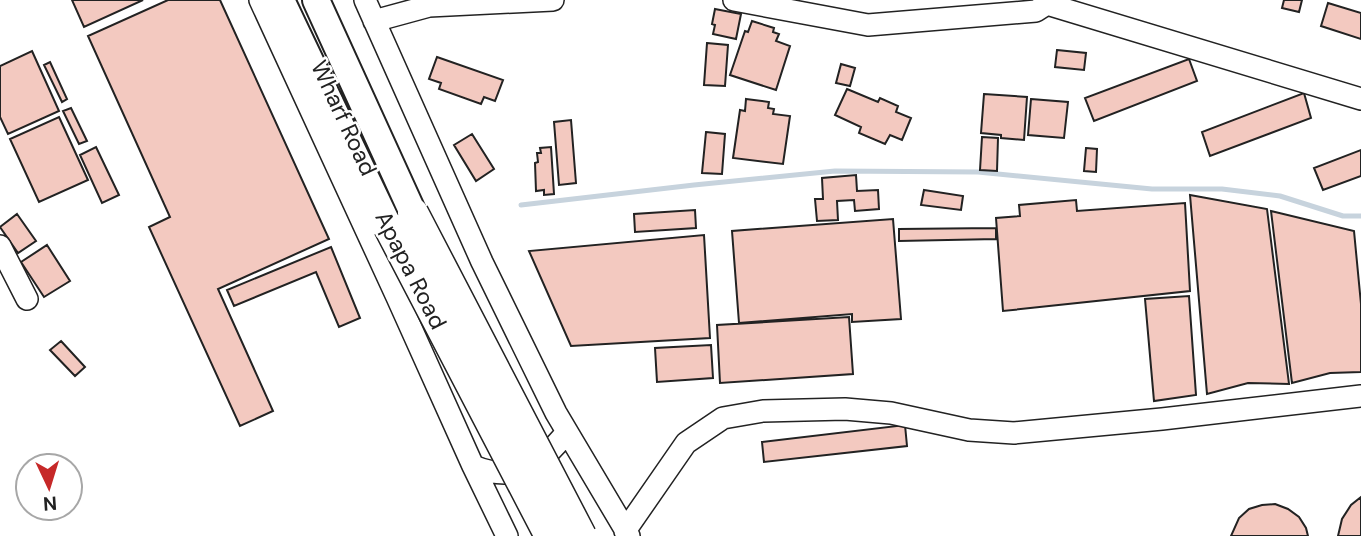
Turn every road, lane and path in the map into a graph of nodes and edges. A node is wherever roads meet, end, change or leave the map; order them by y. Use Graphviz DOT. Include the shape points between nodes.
graph roads {
  1 [pos="260,0"];
  2 [pos="281,0"];
  3 [pos="316,0"];
  4 [pos="365,0"];
  5 [pos="553,0"];
  6 [pos="734,0"];
  7 [pos="1048,2"];
  8 [pos="374,21"];
  9 [pos="1361,99"];
  10 [pos="401,220"];
  11 [pos="0,246"];
  12 [pos="27,299"];
  13 [pos="1361,396"];
  14 [pos="567,432"];
  15 [pos="473,466"];
  16 [pos="627,533"];
  17 [pos="507,536"];
  18 [pos="551,536"];
  19 [pos="581,536"];
  1 -- 15 [label="street, Wharf Road"];
  2 -- 10 [label="main road, Apapa Road"];
  3 -- 10 [label="main road, Apapa Road"];
  4 -- 8 [label="street"];
  5 -- 8 [label="street" via="429,6"];
  6 -- 7 [label="street" via="868,26 1036,11"];
  7 -- 9 [label="street"];
  8 -- 14 [label="street" via="482,262"];
  10 -- 18 [label="highway, Apapa Road, bridge"];
  10 -- 19 [label="highway, Apapa Road, bridge"];
  11 -- 12 [label="street"];
  13 -- 16 [label="street" via="1014,433 969,430 891,412 763,411 723,418 686,443"];
  14 -- 15 [label="street" via="550,453 528,468 508,475"];
  14 -- 16 [label="street"];
  15 -- 17 [label="street, Wharf Road"];
}
